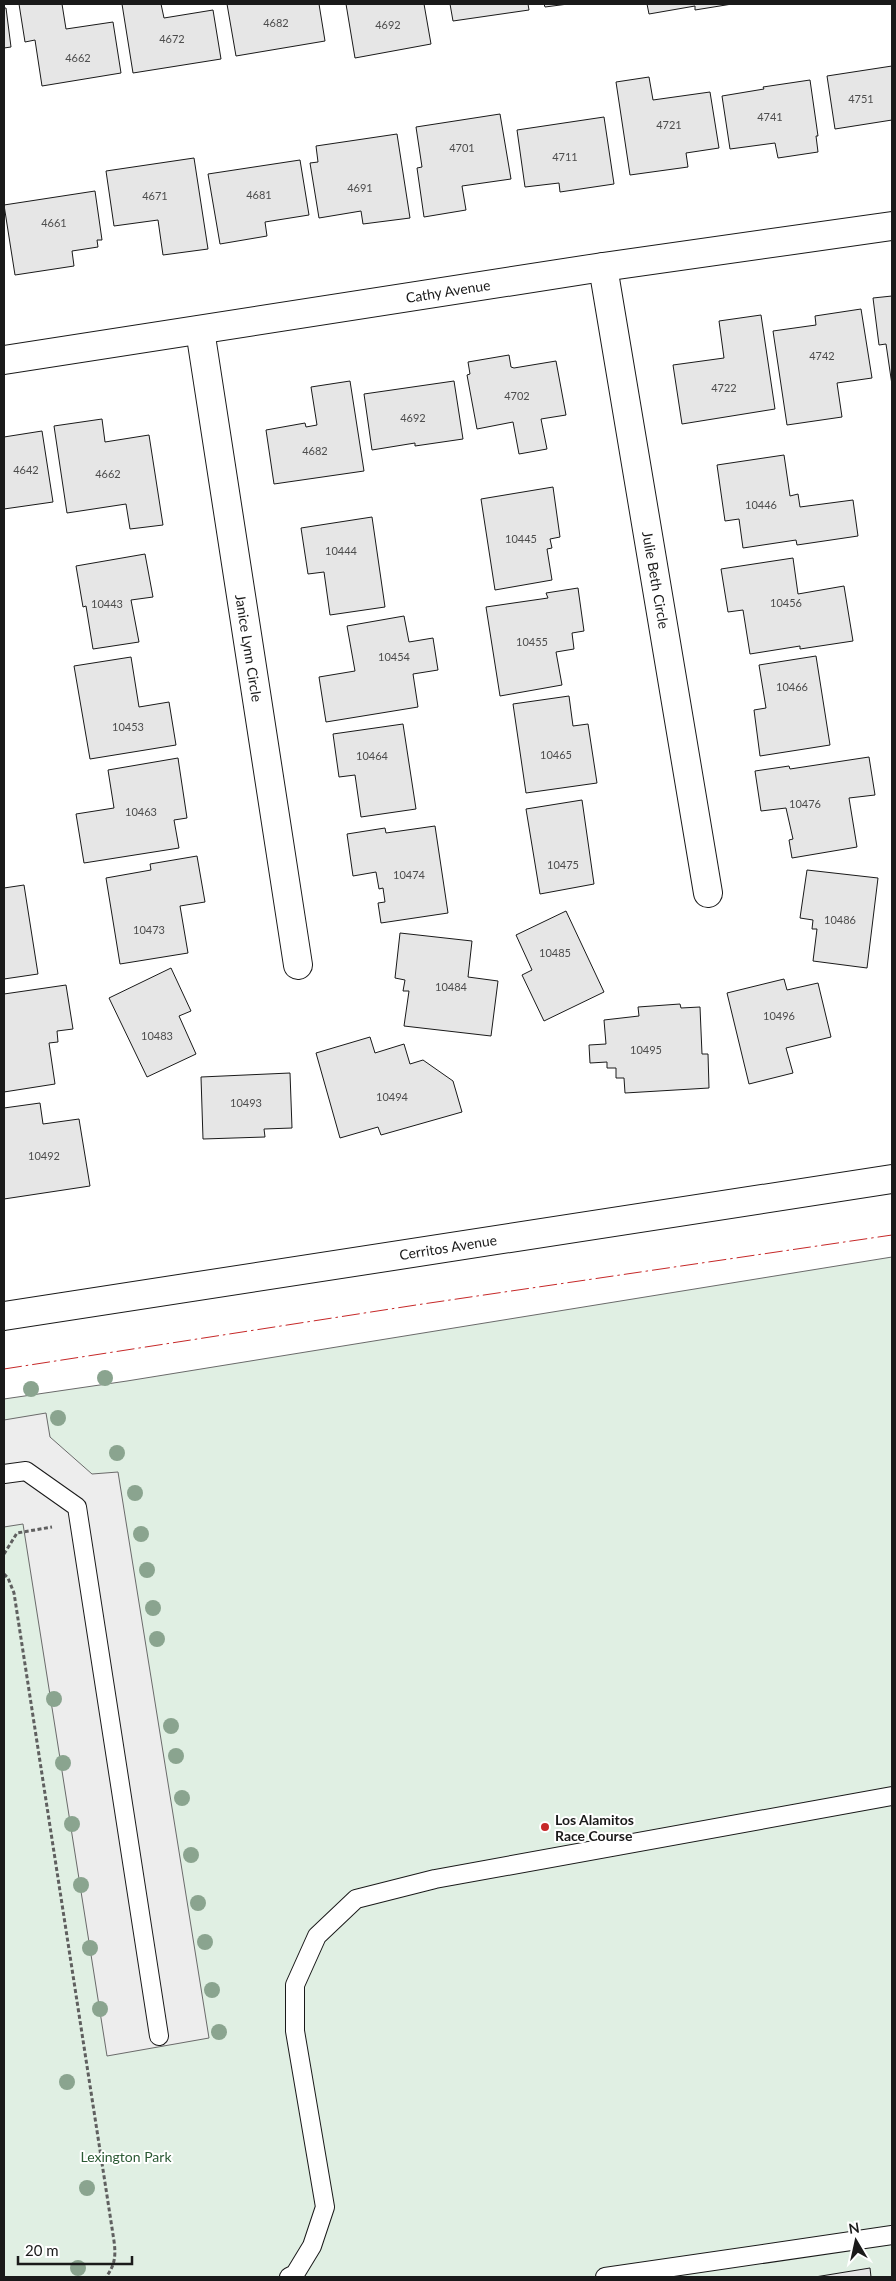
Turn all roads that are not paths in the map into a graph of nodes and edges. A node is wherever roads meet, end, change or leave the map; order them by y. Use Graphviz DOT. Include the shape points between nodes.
graph roads {
  1 [pos="892,226"];
  2 [pos="603,267"];
  3 [pos="200,330"];
  4 [pos="4,360"];
  5 [pos="708,893"];
  6 [pos="298,965"];
  7 [pos="892,1179"];
  8 [pos="4,1316"];
  9 [pos="4,1474"];
  10 [pos="892,1796"];
  11 [pos="160,2036"];
  12 [pos="892,2235"];
  13 [pos="289,2277"];
  14 [pos="605,2277"];
  1 -- 2 [label="street, Cathy Avenue"];
  2 -- 3 [label="street, Cathy Avenue"];
  2 -- 5 [label="street, Julie Beth Circle"];
  3 -- 4 [label="street, Cathy Avenue"];
  3 -- 6 [label="street, Janice Lynn Circle"];
  7 -- 8 [label="street, Cerritos Avenue"];
  9 -- 11 [label="lane" via="26,1471 77,1507"];
  10 -- 13 [label="lane" via="435,1878 356,1899 317,1936 295,1985 295,2031 325,2207 312,2246 295,2274"];
  12 -- 14 [label="lane"];
}
